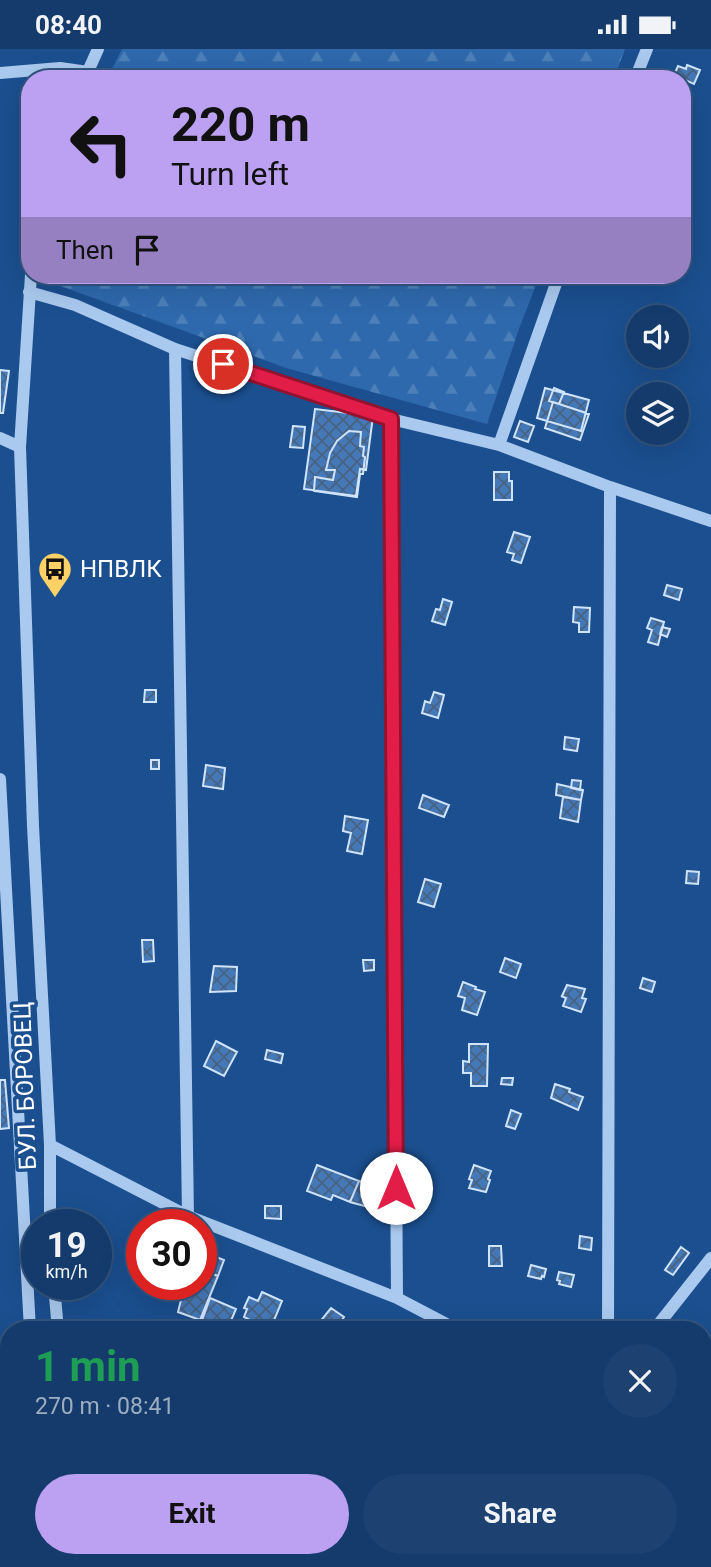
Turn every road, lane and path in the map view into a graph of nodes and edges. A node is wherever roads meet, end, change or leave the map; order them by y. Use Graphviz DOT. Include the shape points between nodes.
graph roads {
  1 [pos="98,49"];
  2 [pos="647,49"];
  3 [pos="36,70"];
  4 [pos="67,70"];
  5 [pos="88,70"];
  6 [pos="639,70"];
  7 [pos="21,71"];
  8 [pos="0,73"];
  9 [pos="30,284"];
  10 [pos="556,284"];
  11 [pos="29,292"];
  12 [pos="175,349"];
  13 [pos="391,419"];
  14 [pos="0,438"];
  15 [pos="499,445"];
  16 [pos="20,447"];
  17 [pos="610,487"];
  18 [pos="711,521"];
  19 [pos="0,779"];
  20 [pos="50,1145"];
  21 [pos="50,1209"];
  22 [pos="174,1209"];
  23 [pos="188,1209"];
  24 [pos="217,1227"];
  25 [pos="711,1258"];
  26 [pos="397,1298"];
  27 [pos="55,1300"];
  28 [pos="30,1321"];
  29 [pos="57,1321"];
  30 [pos="441,1321"];
  31 [pos="608,1321"];
  32 [pos="661,1321"];
  1 -- 5 [label="street"];
  2 -- 6 [label="street"];
  3 -- 4 [label="street"];
  7 -- 8 [label="street"];
  9 -- 11 [label="street, БУЛ. БОРОВЕЦ"];
  10 -- 15 [label="street"];
  11 -- 12 [label="street" via="75,305"];
  11 -- 16 [label="street, БУЛ. БОРОВЕЦ"];
  12 -- 13 [label="street"];
  12 -- 23 [label="street"];
  13 -- 15 [label="street"];
  13 -- 26 [label="street"];
  14 -- 16 [label="street"];
  15 -- 17 [label="street"];
  16 -- 20 [label="street, БУЛ. БОРОВЕЦ"];
  17 -- 18 [label="street"];
  17 -- 31 [label="street"];
  19 -- 28 [label="street"];
  20 -- 21 [label="street, БУЛ. БОРОВЕЦ"];
  20 -- 22 [label="street"];
  24 -- 26 [label="street"];
  25 -- 32 [label="street"];
  26 -- 30 [label="street"];
  27 -- 29 [label="street"];
}
